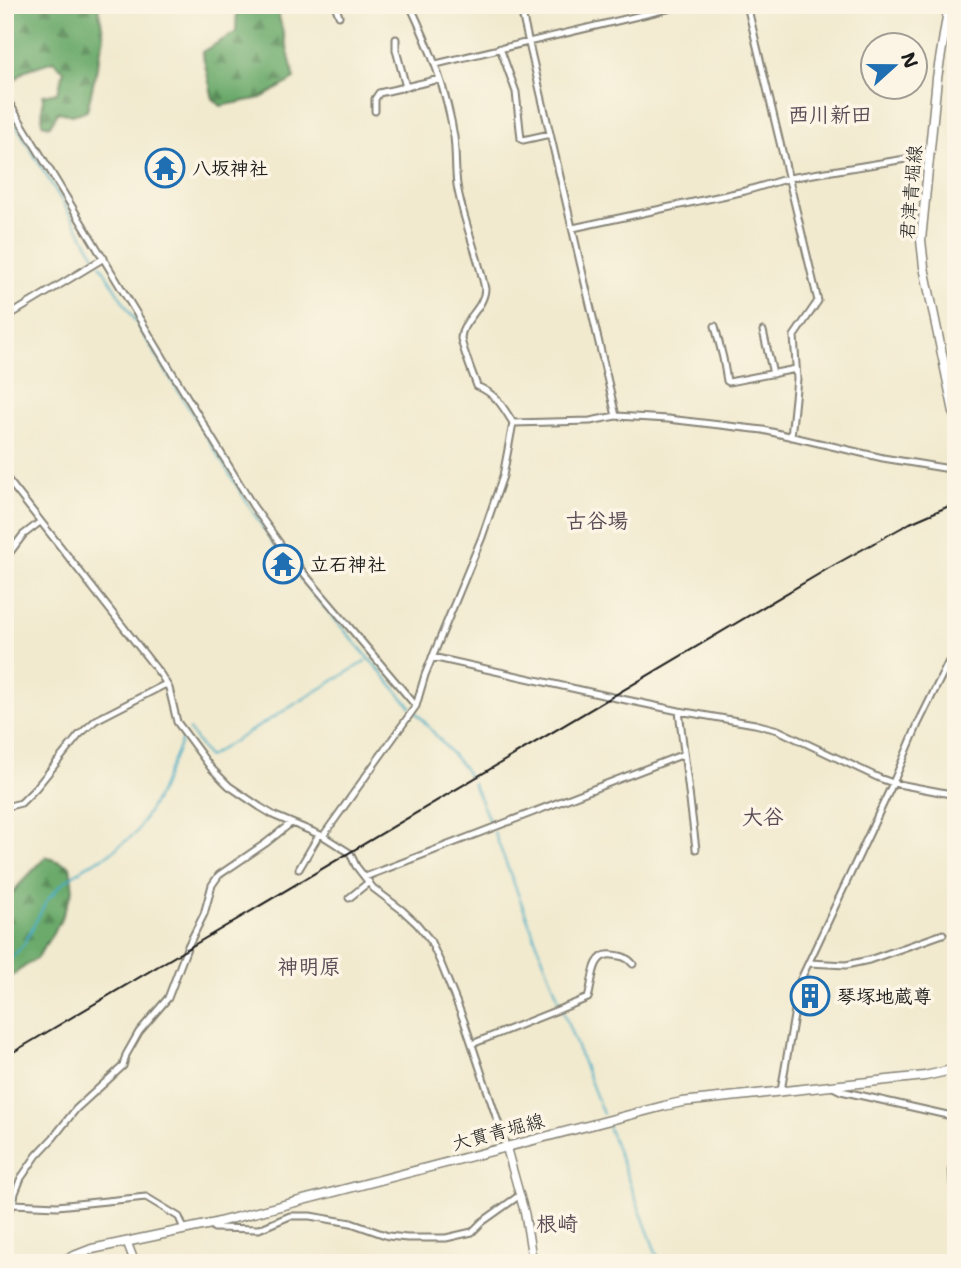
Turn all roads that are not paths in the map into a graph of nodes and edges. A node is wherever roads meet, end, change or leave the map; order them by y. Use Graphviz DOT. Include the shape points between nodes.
graph roads {
  1 [pos="335,5"];
  2 [pos="410,5"];
  3 [pos="520,5"];
  4 [pos="684,5"];
  5 [pos="747,5"];
  6 [pos="949,5"];
  7 [pos="339,16"];
  8 [pos="396,38"];
  9 [pos="528,41"];
  10 [pos="500,48"];
  11 [pos="436,64"];
  12 [pos="440,79"];
  13 [pos="406,87"];
  14 [pos="5,96"];
  15 [pos="375,111"];
  16 [pos="550,134"];
  17 [pos="930,155"];
  18 [pos="789,178"];
  19 [pos="573,228"];
  20 [pos="104,258"];
  21 [pos="5,318"];
  22 [pos="715,326"];
  23 [pos="763,331"];
  24 [pos="796,369"];
  25 [pos="772,374"];
  26 [pos="616,416"];
  27 [pos="956,422"];
  28 [pos="513,423"];
  29 [pos="791,437"];
  30 [pos="956,470"];
  31 [pos="5,476"];
  32 [pos="40,522"];
  33 [pos="5,558"];
  34 [pos="956,656"];
  35 [pos="432,657"];
  36 [pos="166,684"];
  37 [pos="416,706"];
  38 [pos="679,711"];
  39 [pos="684,754"];
  40 [pos="893,783"];
  41 [pos="956,795"];
  42 [pos="21,803"];
  43 [pos="5,807"];
  44 [pos="29,810"];
  45 [pos="290,823"];
  46 [pos="321,835"];
  47 [pos="696,849"];
  48 [pos="299,869"];
  49 [pos="367,880"];
  50 [pos="349,898"];
  51 [pos="943,934"];
  52 [pos="809,963"];
  53 [pos="633,964"];
  54 [pos="472,1044"];
  55 [pos="956,1069"];
  56 [pos="831,1086"];
  57 [pos="781,1091"];
  58 [pos="956,1117"];
  59 [pos="956,1142"];
  60 [pos="506,1146"];
  61 [pos="520,1195"];
  62 [pos="956,1199"];
  63 [pos="13,1205"];
  64 [pos="5,1214"];
  65 [pos="211,1224"];
  66 [pos="184,1229"];
  67 [pos="127,1241"];
  68 [pos="56,1263"];
  69 [pos="135,1263"];
  70 [pos="534,1263"];
  1 -- 7 [label="street"];
  2 -- 11 [label="street"];
  3 -- 9 [label="street"];
  4 -- 9 [label="street"];
  5 -- 18 [label="street"];
  6 -- 17 [label="main road, 君津青堀線"];
  8 -- 13 [label="street"];
  9 -- 10 [label="street"];
  9 -- 16 [label="street"];
  10 -- 11 [label="street"];
  10 -- 16 [label="street" via="516,92 521,139"];
  11 -- 12 [label="street"];
  12 -- 13 [label="street"];
  12 -- 28 [label="street" via="449,107 457,184 485,289 482,304 461,339 477,386 499,400"];
  13 -- 15 [label="street" via="379,93"];
  14 -- 20 [label="street"];
  16 -- 19 [label="street"];
  17 -- 18 [label="street"];
  17 -- 27 [label="main road, 君津青堀線" via="922,252"];
  18 -- 19 [label="street"];
  18 -- 24 [label="street" via="818,301 794,335"];
  19 -- 26 [label="street"];
  20 -- 21 [label="street"];
  20 -- 37 [label="street" via="253,506"];
  22 -- 25 [label="street" via="729,383"];
  23 -- 25 [label="street"];
  24 -- 25 [label="street"];
  24 -- 29 [label="street"];
  26 -- 28 [label="street"];
  26 -- 29 [label="street" via="763,430"];
  28 -- 35 [label="street" via="491,514"];
  29 -- 30 [label="street"];
  31 -- 32 [label="street"];
  32 -- 33 [label="street"];
  32 -- 36 [label="street"];
  34 -- 40 [label="street" via="948,663"];
  35 -- 37 [label="street"];
  35 -- 38 [label="street"];
  36 -- 42 [label="street" via="96,720"];
  36 -- 45 [label="street" via="177,722 211,768 229,786"];
  37 -- 46 [label="street"];
  38 -- 39 [label="street"];
  38 -- 40 [label="street" via="778,730"];
  39 -- 47 [label="street"];
  39 -- 49 [label="street"];
  40 -- 41 [label="street"];
  40 -- 52 [label="street"];
  42 -- 43 [label="street"];
  42 -- 44 [label="street"];
  45 -- 46 [label="street"];
  45 -- 63 [label="street" via="219,875 168,998 139,1032 123,1066 76,1109 29,1165"];
  46 -- 48 [label="street"];
  46 -- 49 [label="street" via="350,853"];
  49 -- 50 [label="street"];
  49 -- 54 [label="street" via="430,940"];
  51 -- 52 [label="street" via="858,963"];
  52 -- 57 [label="street" via="800,981"];
  53 -- 54 [label="street" via="628,958 603,956 596,965 588,998"];
  54 -- 60 [label="street"];
  55 -- 56 [label="main road, 大貫青堀線"];
  56 -- 57 [label="main road, 大貫青堀線"];
  56 -- 58 [label="street"];
  57 -- 60 [label="main road, 大貫青堀線" via="682,1102"];
  59 -- 62 [label="street" via="951,1180"];
  60 -- 61 [label="street"];
  60 -- 65 [label="main road, 大貫青堀線"];
  61 -- 65 [label="street" via="472,1232 446,1238 388,1236 310,1216 290,1216 259,1228 214,1228"];
  61 -- 70 [label="street"];
  63 -- 64 [label="street"];
  63 -- 66 [label="street" via="57,1206 146,1197 179,1217"];
  65 -- 66 [label="main road, 大貫青堀線"];
  66 -- 67 [label="main road, 大貫青堀線"];
  67 -- 68 [label="main road, 大貫青堀線"];
  67 -- 69 [label="street"];
}
